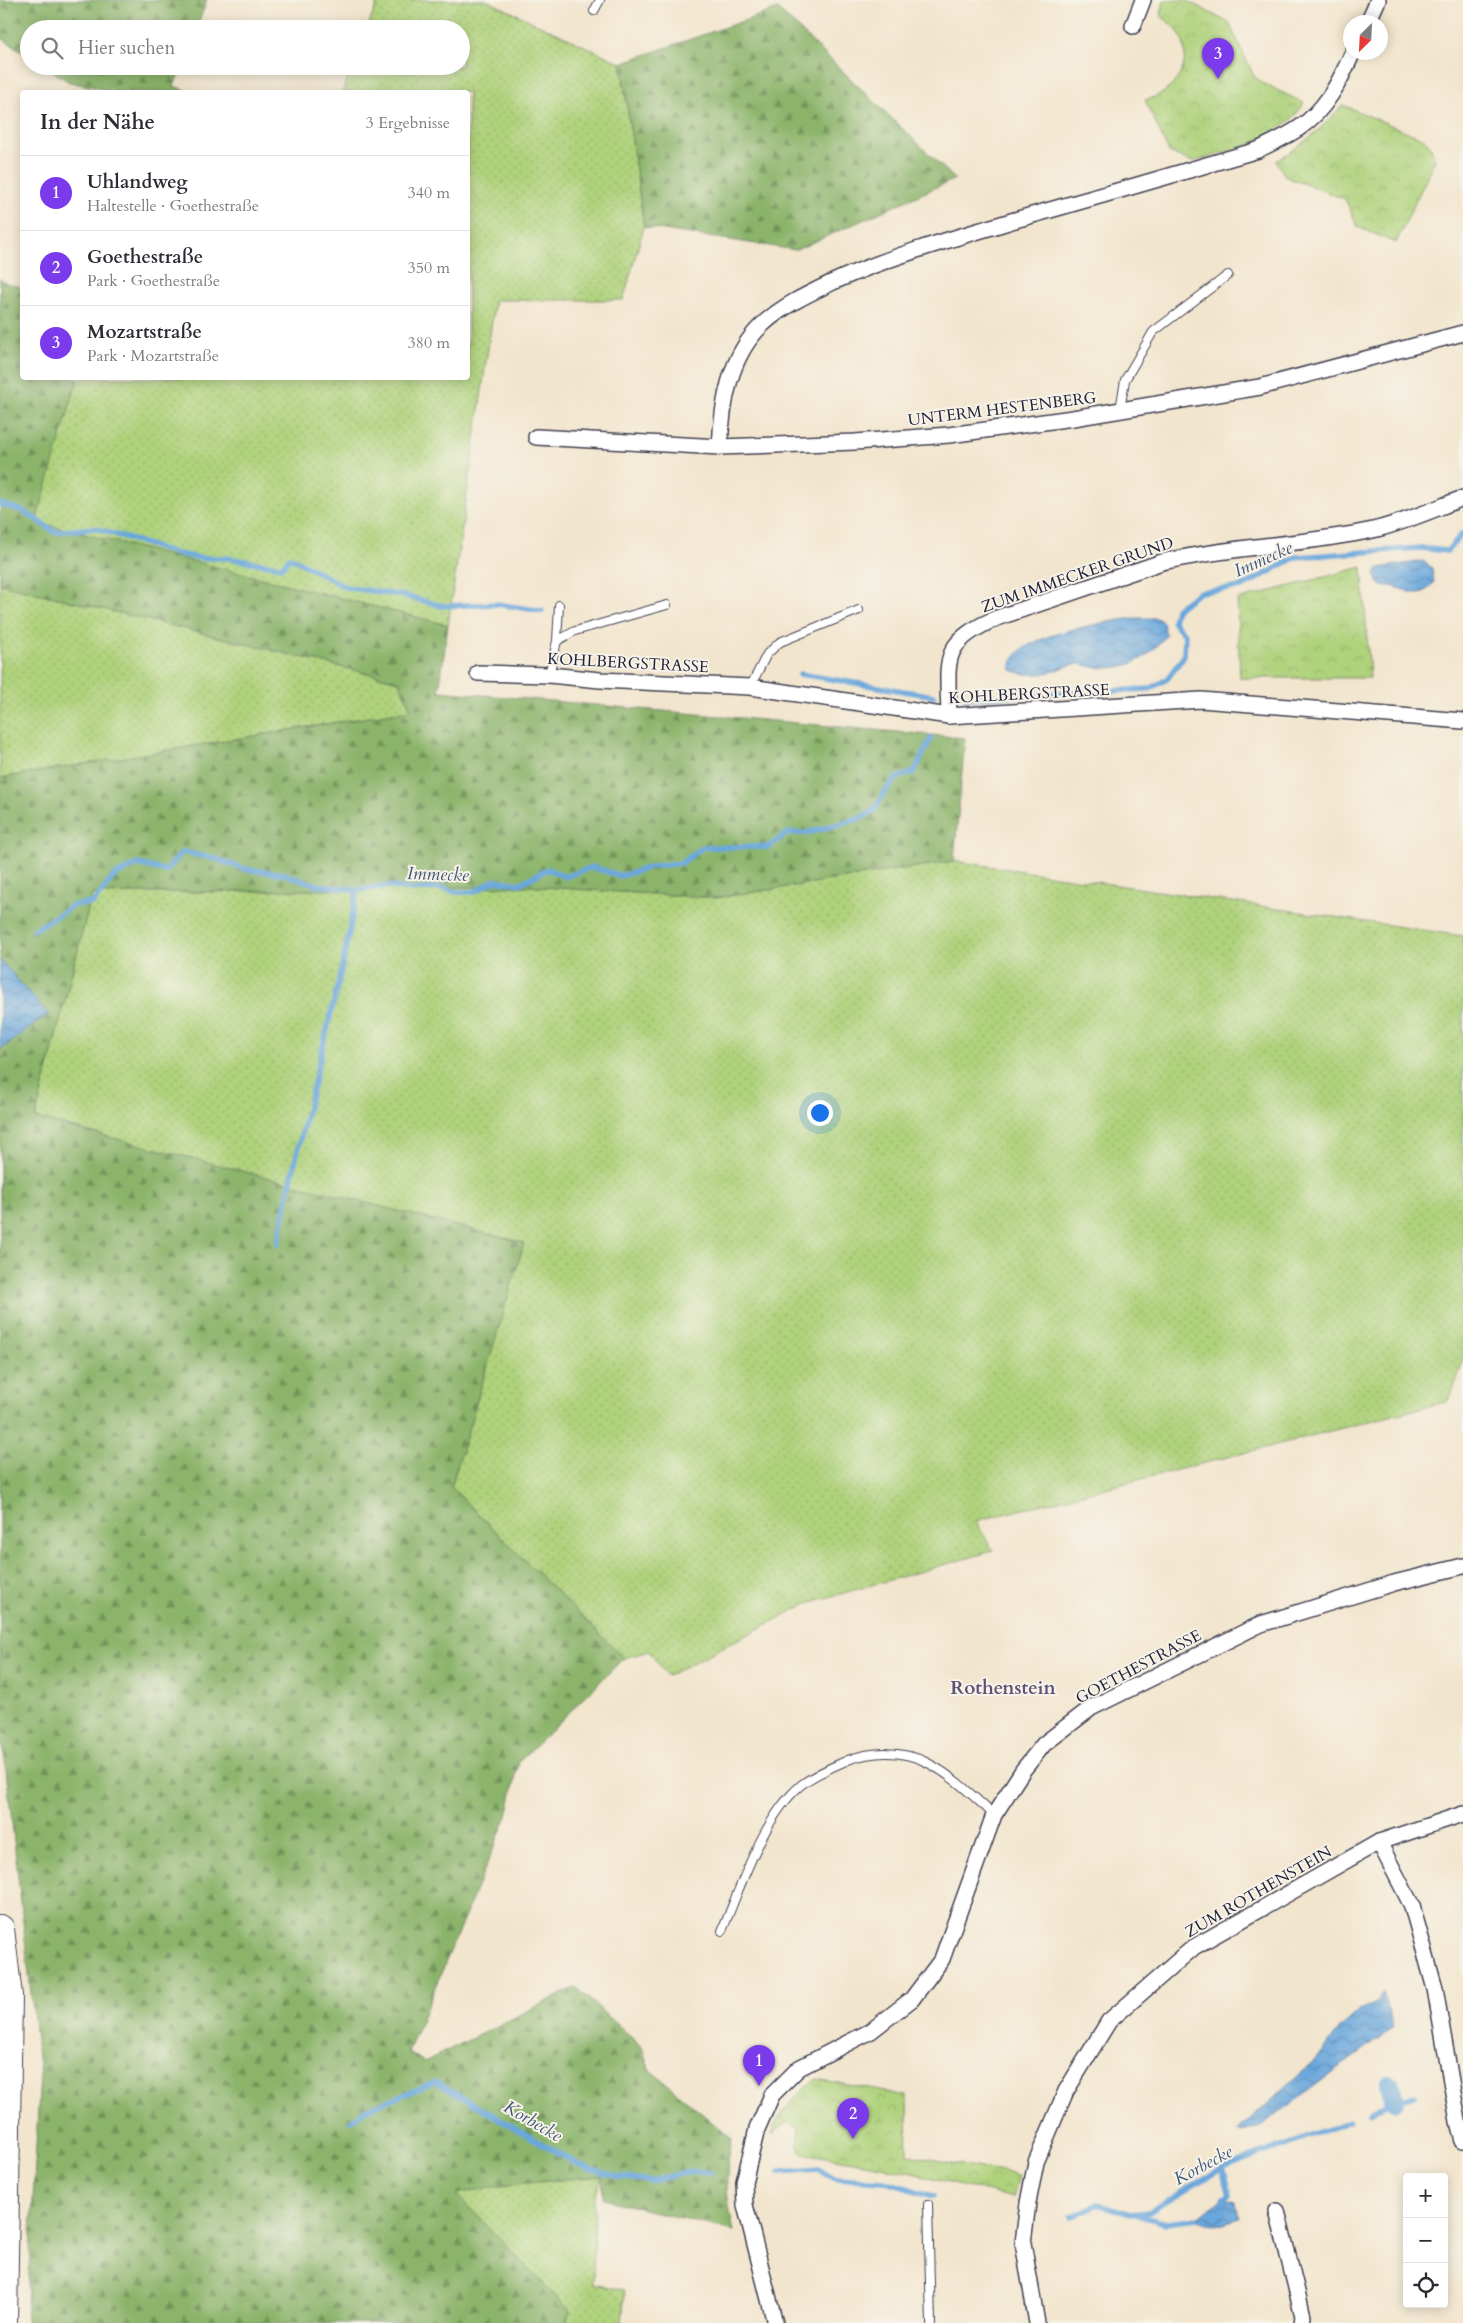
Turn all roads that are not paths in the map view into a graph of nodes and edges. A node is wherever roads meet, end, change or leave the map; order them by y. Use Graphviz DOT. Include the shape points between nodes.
graph roads {
  1 [pos="600,0"];
  2 [pos="1143,0"];
  3 [pos="1378,0"];
  4 [pos="594,11"];
  5 [pos="1371,15"];
  6 [pos="1133,26"];
  7 [pos="1349,60"];
  8 [pos="1228,275"];
  9 [pos="1463,333"];
  10 [pos="1120,410"];
  11 [pos="536,436"];
  12 [pos="720,447"];
  13 [pos="1463,498"];
  14 [pos="559,604"];
  15 [pos="667,605"];
  16 [pos="859,610"];
  17 [pos="557,641"];
  18 [pos="478,673"];
  19 [pos="549,675"];
  20 [pos="750,687"];
  21 [pos="949,716"];
  22 [pos="1463,721"];
  23 [pos="1463,1566"];
  24 [pos="1463,1814"];
  25 [pos="994,1815"];
  26 [pos="1379,1842"];
  27 [pos="0,1929"];
  28 [pos="722,1931"];
  29 [pos="1463,2141"];
  30 [pos="928,2204"];
  31 [pos="1277,2211"];
  32 [pos="3,2323"];
  33 [pos="775,2323"];
  34 [pos="931,2323"];
  35 [pos="1037,2323"];
  36 [pos="1302,2323"];
  1 -- 4 [label="lane"];
  2 -- 6 [label="street"];
  3 -- 5 [label="street"];
  7 -- 12 [label="street" via="1322,107 1300,128 1258,150 950,239 869,266 799,298 761,326 744,349 733,371 722,414"];
  8 -- 10 [label="lane" via="1154,332 1126,380"];
  9 -- 10 [label="street, UNTERM HESTENBERG" via="1260,387"];
  10 -- 12 [label="street, UNTERM HESTENBERG" via="949,435"];
  11 -- 12 [label="street, UNTERM HESTENBERG"];
  13 -- 21 [label="street, ZUM IMMECKER GRUND" via="1374,530 1162,562 997,618 976,627 958,640 952,649 949,660"];
  14 -- 17 [label="lane"];
  15 -- 17 [label="lane" via="575,631"];
  16 -- 20 [label="lane" via="780,642 767,654"];
  17 -- 19 [label="lane"];
  18 -- 19 [label="street, KOHLBERGSTRASSE"];
  19 -- 20 [label="street, KOHLBERGSTRASSE"];
  20 -- 21 [label="street, KOHLBERGSTRASSE"];
  21 -- 22 [label="street, KOHLBERGSTRASSE" via="1202,700"];
  23 -- 25 [label="street, GOETHESTRASSE" via="1394,1583 1261,1624 1091,1708 1044,1744 1022,1770"];
  24 -- 26 [label="street, ZUM ROTHENSTEIN"];
  25 -- 28 [label="lane" via="954,1779 916,1758 893,1752 861,1755 826,1769 801,1786 780,1810 757,1846"];
  25 -- 33 [label="street, GOETHESTRASSE" via="942,1960 912,2000 871,2032 799,2068 772,2095 757,2129 744,2182 745,2205"];
  26 -- 29 [label="street" via="1415,1915 1435,1989"];
  26 -- 35 [label="street, ZUM ROTHENSTEIN" via="1194,1947 1109,2021 1066,2091 1036,2162 1023,2242"];
  27 -- 32 [label="highway" via="8,1996"];
  30 -- 34 [label="lane"];
  31 -- 36 [label="street" via="1303,2316"];
}
